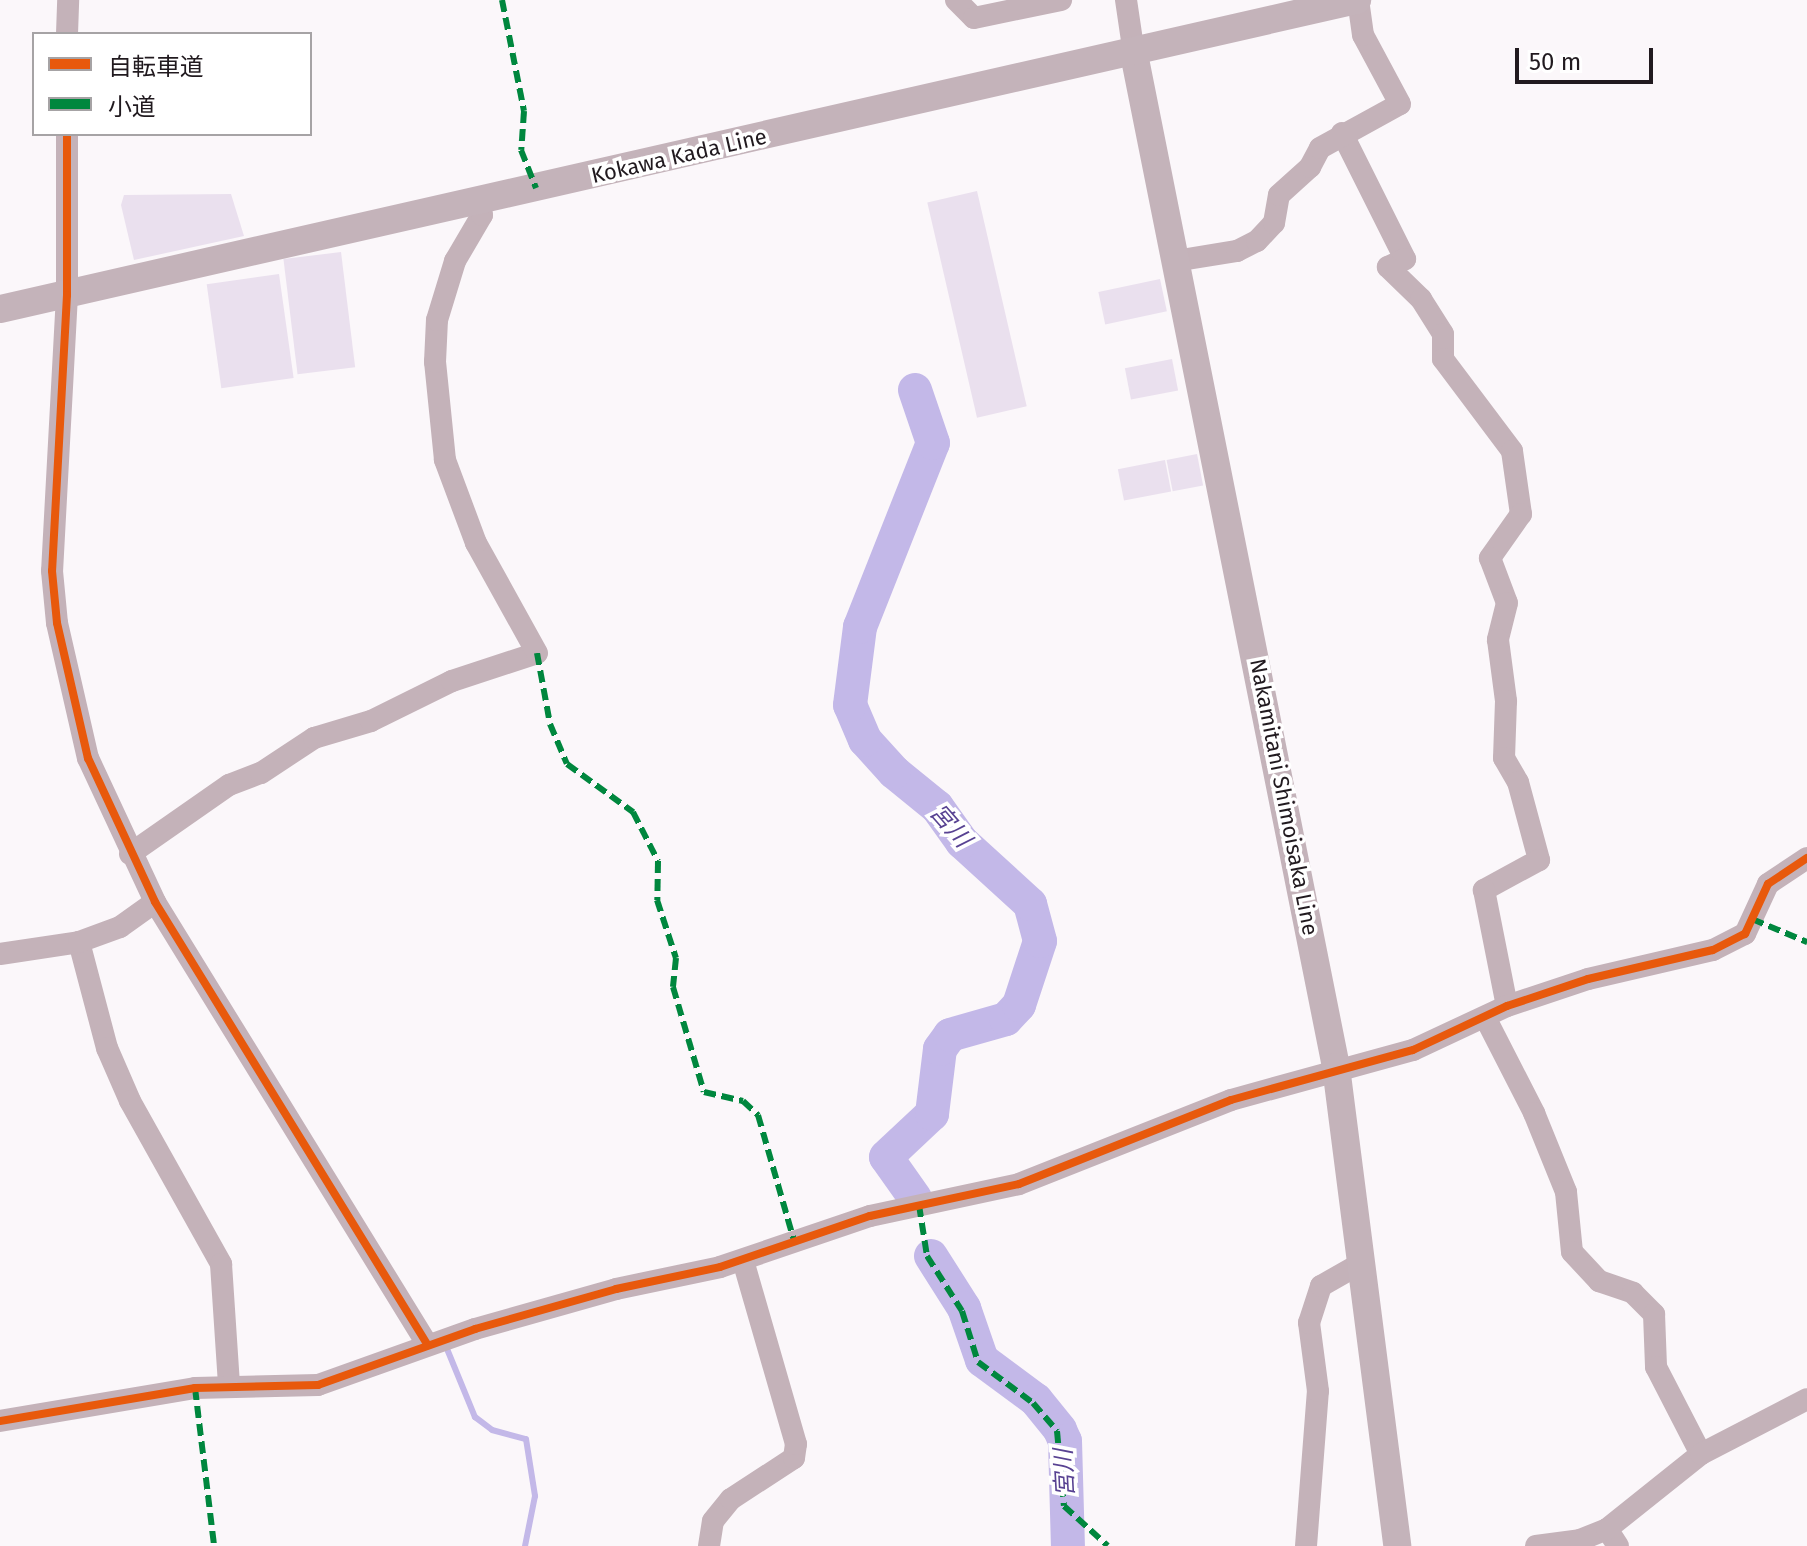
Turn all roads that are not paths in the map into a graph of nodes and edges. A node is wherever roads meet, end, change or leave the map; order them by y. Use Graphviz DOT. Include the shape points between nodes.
graph roads {
  1 [pos="68,0"];
  2 [pos="956,0"];
  3 [pos="1061,0"];
  4 [pos="1126,0"];
  5 [pos="1357,0"];
  6 [pos="67,32"];
  7 [pos="1134,54"];
  8 [pos="1342,133"];
  9 [pos="67,136"];
  10 [pos="480,202"];
  11 [pos="1175,261"];
  12 [pos="67,295"];
  13 [pos="0,309"];
  14 [pos="130,854"];
  15 [pos="1807,858"];
  16 [pos="155,902"];
  17 [pos="79,942"];
  18 [pos="2,949"];
  19 [pos="1507,1006"];
  20 [pos="1486,1019"];
  21 [pos="1336,1067"];
  22 [pos="743,1260"];
  23 [pos="1363,1262"];
  24 [pos="427,1344"];
  25 [pos="229,1386"];
  26 [pos="1807,1399"];
  27 [pos="0,1421"];
  28 [pos="1701,1454"];
  29 [pos="1613,1538"];
  30 [pos="709,1546"];
  31 [pos="1306,1546"];
  32 [pos="1397,1546"];
  33 [pos="1536,1546"];
  1 -- 6 [label="street"];
  2 -- 3 [label="street" via="974,18"];
  4 -- 7 [label="street"];
  5 -- 7 [label="main road, Kokawa Kada Line"];
  5 -- 8 [label="street" via="1363,35 1400,104"];
  7 -- 10 [label="main road, Kokawa Kada Line"];
  7 -- 11 [label="main road, Nakamitani Shimoisaka Line"];
  8 -- 11 [label="street" via="1320,148 1310,167 1279,195 1274,223 1257,241 1237,251"];
  8 -- 19 [label="street" via="1405,259 1388,267 1421,299 1443,334 1443,359 1512,451 1521,514 1490,558 1507,603 1498,640 1506,701 1504,758 1518,782 1539,860 1484,890"];
  9 -- 12 [label="street"];
  10 -- 12 [label="main road, Kokawa Kada Line"];
  10 -- 14 [label="street" via="482,215 455,261 437,320 435,362 445,460 476,543 537,653 452,681 371,721 314,738 261,773 229,785"];
  11 -- 21 [label="main road, Nakamitani Shimoisaka Line"];
  12 -- 13 [label="main road, Kokawa Kada Line"];
  12 -- 14 [label="street" via="52,571 57,623 88,758"];
  14 -- 16 [label="street"];
  15 -- 19 [label="street" via="1768,884 1745,934 1713,950 1588,979"];
  16 -- 17 [label="street" via="120,927"];
  16 -- 24 [label="street"];
  17 -- 18 [label="street"];
  17 -- 25 [label="street" via="107,1048 130,1101 221,1264"];
  19 -- 20 [label="street"];
  20 -- 21 [label="street" via="1413,1050"];
  20 -- 28 [label="street" via="1534,1113 1566,1192 1572,1252 1599,1281 1633,1293 1654,1314 1656,1367"];
  21 -- 22 [label="street" via="1231,1100 1019,1184 870,1216"];
  21 -- 23 [label="main road, Nakamitani Shimoisaka Line"];
  22 -- 24 [label="street" via="616,1289"];
  22 -- 30 [label="street" via="796,1444 794,1458 731,1499 713,1521"];
  23 -- 31 [label="street" via="1321,1286 1309,1323 1318,1391"];
  23 -- 32 [label="main road, Nakamitani Shimoisaka Line"];
  24 -- 25 [label="street" via="318,1385"];
  25 -- 27 [label="street" via="94,1402"];
  26 -- 28 [label="street"];
  28 -- 29 [label="street"];
  29 -- 33 [label="street"];
}
